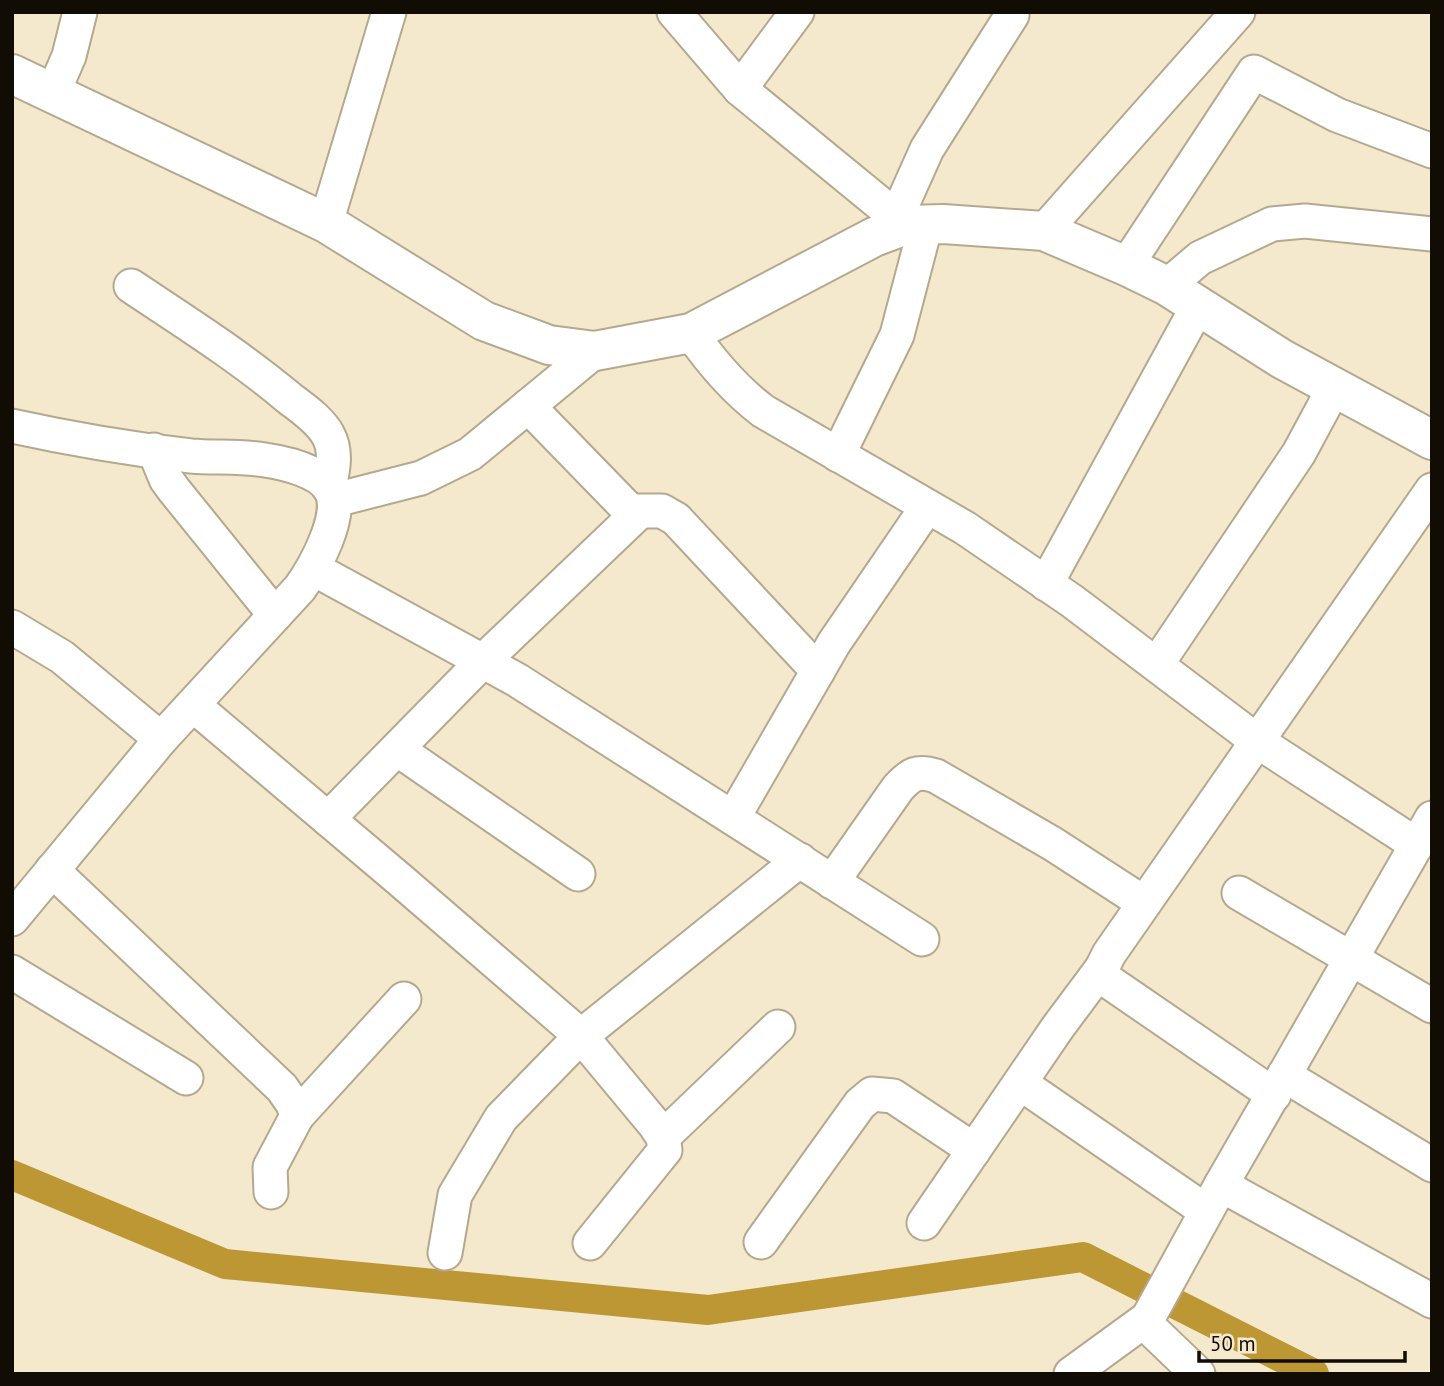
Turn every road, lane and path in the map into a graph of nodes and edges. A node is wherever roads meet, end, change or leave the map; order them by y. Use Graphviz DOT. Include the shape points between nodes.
graph roads {
  1 [pos="80,12"];
  2 [pos="389,12"];
  3 [pos="674,12"];
  4 [pos="797,12"];
  5 [pos="1238,12"];
  6 [pos="1012,15"];
  7 [pos="1213,39"];
  8 [pos="1254,72"];
  9 [pos="12,74"];
  10 [pos="740,89"];
  11 [pos="53,93"];
  12 [pos="1432,151"];
  13 [pos="910,222"];
  14 [pos="326,223"];
  15 [pos="1044,232"];
  16 [pos="1432,233"];
  17 [pos="1126,266"];
  18 [pos="131,286"];
  19 [pos="1167,286"];
  20 [pos="1198,306"];
  21 [pos="691,333"];
  22 [pos="595,351"];
  23 [pos="1335,386"];
  24 [pos="528,406"];
  25 [pos="12,426"];
  26 [pos="1432,440"];
  27 [pos="154,450"];
  28 [pos="838,455"];
  29 [pos="1432,490"];
  30 [pos="332,494"];
  31 [pos="927,507"];
  32 [pos="639,512"];
  33 [pos="314,569"];
  34 [pos="1046,584"];
  35 [pos="275,615"];
  36 [pos="12,628"];
  37 [pos="483,661"];
  38 [pos="1157,664"];
  39 [pos="818,671"];
  40 [pos="193,705"];
  41 [pos="161,739"];
  42 [pos="1257,741"];
  43 [pos="397,749"];
  44 [pos="733,818"];
  45 [pos="328,819"];
  46 [pos="1426,834"];
  47 [pos="800,860"];
  48 [pos="52,870"];
  49 [pos="578,874"];
  50 [pos="832,882"];
  51 [pos="1239,893"];
  52 [pos="1144,903"];
  53 [pos="12,919"];
  54 [pos="922,939"];
  55 [pos="1352,959"];
  56 [pos="1102,968"];
  57 [pos="12,972"];
  58 [pos="404,999"];
  59 [pos="1432,1006"];
  60 [pos="778,1027"];
  61 [pos="581,1036"];
  62 [pos="186,1079"];
  63 [pos="1020,1083"];
  64 [pos="1279,1085"];
  65 [pos="297,1116"];
  66 [pos="663,1138"];
  67 [pos="974,1150"];
  68 [pos="1432,1165"];
  69 [pos="271,1192"];
  70 [pos="1214,1198"];
  71 [pos="924,1223"];
  72 [pos="761,1242"];
  73 [pos="590,1243"];
  74 [pos="445,1253"];
  75 [pos="1432,1301"];
  76 [pos="1151,1311"];
  77 [pos="1071,1374"];
  78 [pos="1198,1374"];
  1 -- 11 [label="street"];
  2 -- 14 [label="street"];
  3 -- 10 [label="street"];
  4 -- 10 [label="street"];
  5 -- 7 [label="street"];
  6 -- 13 [label="street" via="927,149"];
  7 -- 8 [label="street"];
  7 -- 15 [label="street"];
  8 -- 12 [label="street" via="1337,115"];
  8 -- 17 [label="street"];
  9 -- 11 [label="street"];
  10 -- 13 [label="street"];
  11 -- 14 [label="street"];
  13 -- 15 [label="street"];
  13 -- 21 [label="street"];
  13 -- 28 [label="street" via="897,335"];
  14 -- 22 [label="street" via="484,321 549,345"];
  15 -- 17 [label="street"];
  16 -- 19 [label="street" via="1305,220 1272,223 1200,258"];
  17 -- 19 [label="street"];
  18 -- 30 [label="street" via="263,376 328,433 334,464"];
  19 -- 20 [label="street"];
  20 -- 23 [label="street"];
  20 -- 34 [label="street"];
  21 -- 22 [label="street"];
  21 -- 28 [label="street" via="716,369 746,398"];
  22 -- 24 [label="street"];
  23 -- 26 [label="street"];
  23 -- 38 [label="street" via="1299,453"];
  24 -- 30 [label="street" via="470,454 443,469 421,478"];
  24 -- 32 [label="street" via="630,511"];
  25 -- 27 [label="street"];
  27 -- 30 [label="street" via="296,467"];
  27 -- 35 [label="street" via="174,490"];
  28 -- 31 [label="street"];
  29 -- 42 [label="street"];
  30 -- 33 [label="street" via="333,519"];
  31 -- 34 [label="street"];
  31 -- 39 [label="street"];
  32 -- 37 [label="street"];
  32 -- 39 [label="street" via="663,511 676,519"];
  33 -- 35 [label="street"];
  33 -- 37 [label="street"];
  34 -- 38 [label="street"];
  35 -- 40 [label="street"];
  36 -- 41 [label="street" via="62,657"];
  37 -- 43 [label="street"];
  37 -- 44 [label="street"];
  38 -- 42 [label="street"];
  39 -- 44 [label="street"];
  40 -- 41 [label="street"];
  40 -- 45 [label="street"];
  41 -- 48 [label="street"];
  42 -- 46 [label="street"];
  42 -- 52 [label="street"];
  43 -- 45 [label="street"];
  43 -- 49 [label="street"];
  44 -- 47 [label="street"];
  45 -- 61 [label="street"];
  46 -- 55 [label="street"];
  47 -- 50 [label="street"];
  47 -- 61 [label="street"];
  48 -- 53 [label="street"];
  48 -- 65 [label="street" via="282,1088"];
  50 -- 52 [label="street" via="898,788 909,775 920,771 1053,844"];
  50 -- 54 [label="street"];
  51 -- 55 [label="street"];
  52 -- 56 [label="street"];
  55 -- 59 [label="street"];
  55 -- 64 [label="street"];
  56 -- 63 [label="street"];
  56 -- 64 [label="street" via="1105,979"];
  57 -- 62 [label="street"];
  58 -- 65 [label="street"];
  60 -- 66 [label="street"];
  61 -- 66 [label="street"];
  61 -- 74 [label="street" via="501,1118 482,1148 455,1195"];
  63 -- 67 [label="street"];
  63 -- 70 [label="street"];
  64 -- 68 [label="street"];
  64 -- 70 [label="street"];
  65 -- 69 [label="street" via="270,1167"];
  66 -- 73 [label="street" via="659,1159"];
  67 -- 71 [label="street"];
  67 -- 72 [label="street" via="893,1096 872,1094 860,1104"];
  70 -- 75 [label="street"];
  70 -- 76 [label="street"];
  76 -- 77 [label="street"];
  76 -- 78 [label="street" via="1151,1329"];
}
